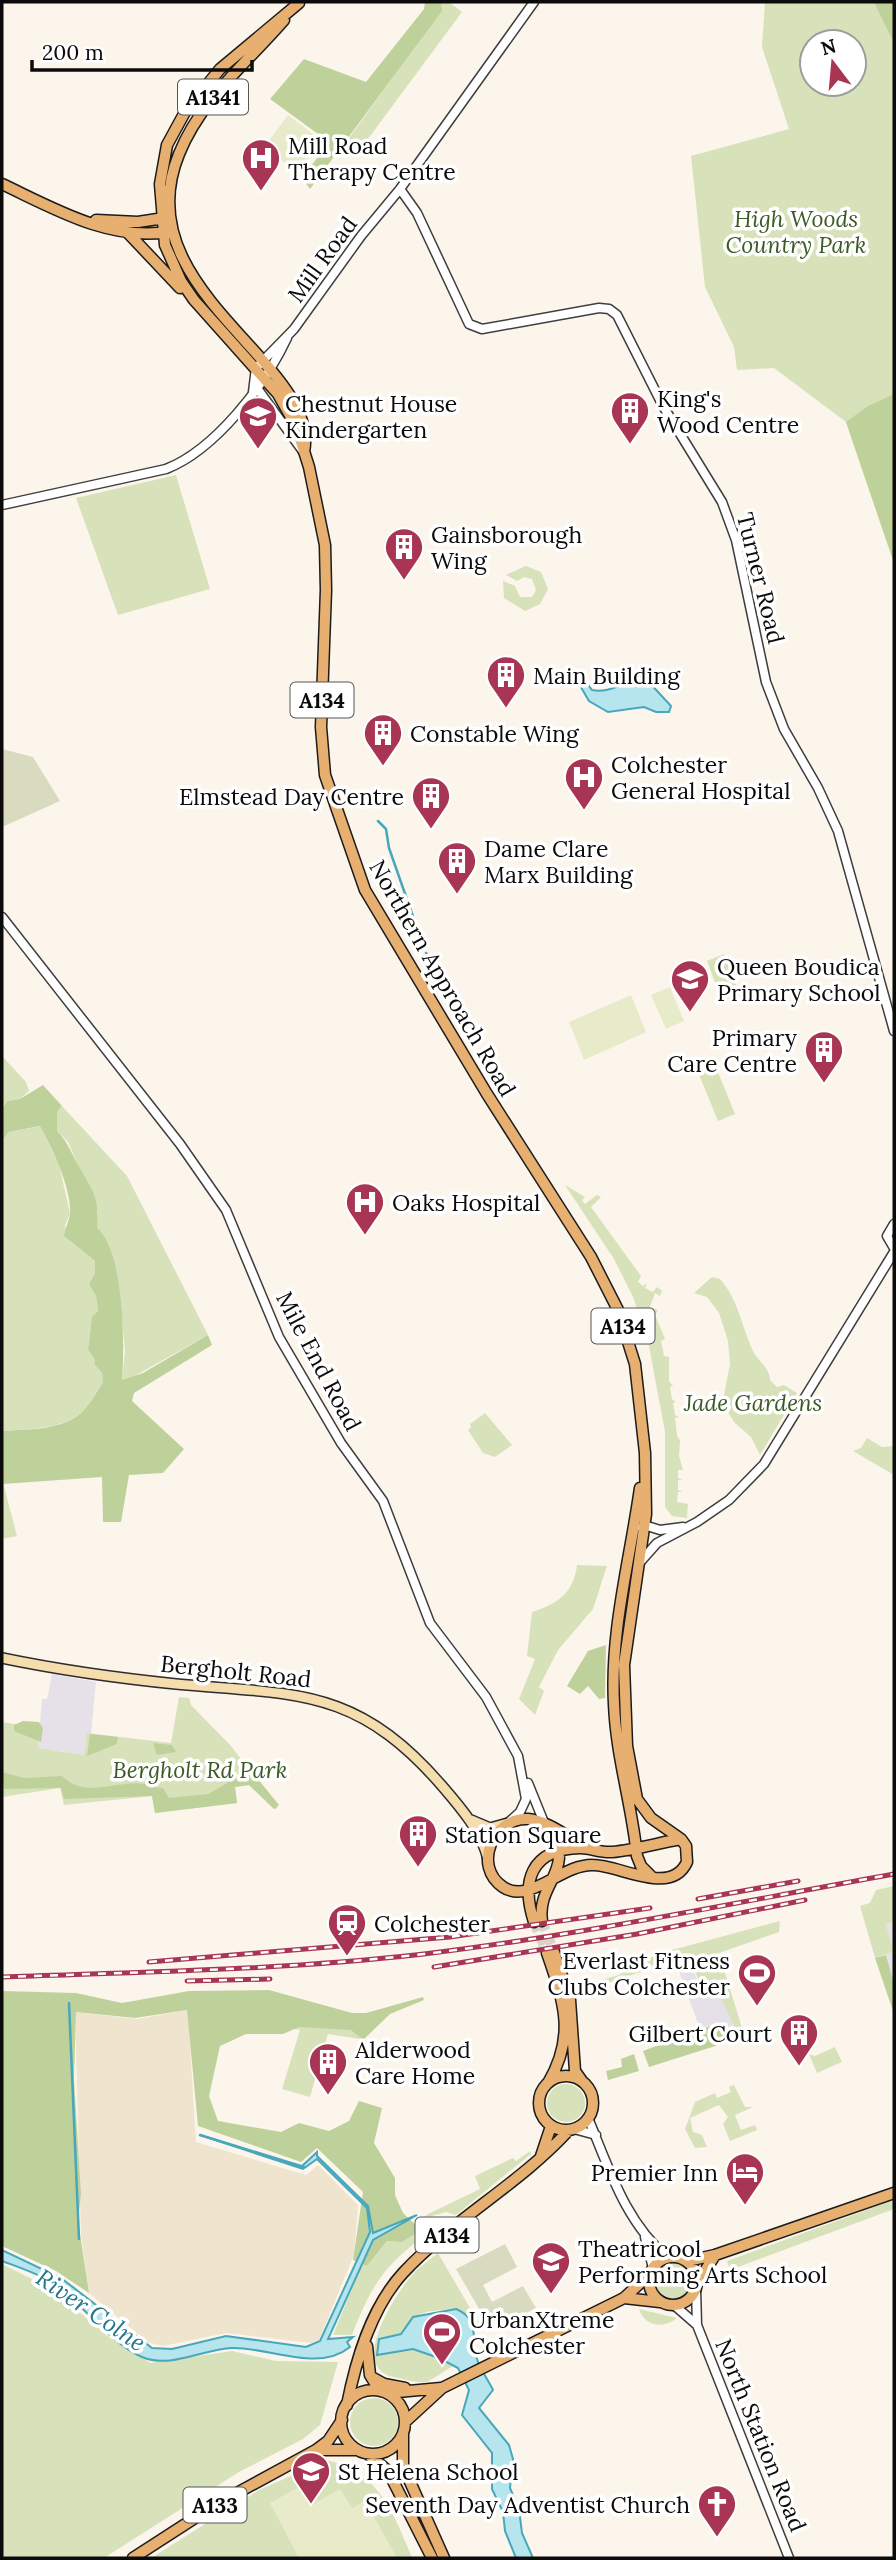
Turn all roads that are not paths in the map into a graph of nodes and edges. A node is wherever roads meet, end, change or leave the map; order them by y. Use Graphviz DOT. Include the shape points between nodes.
graph roads {
  1 [pos="534,2"];
  2 [pos="300,3"];
  3 [pos="2,184"];
  4 [pos="400,189"];
  5 [pos="72,216"];
  6 [pos="166,217"];
  7 [pos="174,230"];
  8 [pos="162,232"];
  9 [pos="128,233"];
  10 [pos="194,300"];
  11 [pos="289,335"];
  12 [pos="259,365"];
  13 [pos="268,374"];
  14 [pos="255,390"];
  15 [pos="304,452"];
  16 [pos="2,505"];
  17 [pos="2,917"];
  18 [pos="894,1031"];
  19 [pos="894,1224"];
  20 [pos="894,1250"];
  21 [pos="645,1452"];
  22 [pos="644,1525"];
  23 [pos="689,1527"];
  24 [pos="637,1538"];
  25 [pos="657,1543"];
  26 [pos="637,1567"];
  27 [pos="2,1658"];
  28 [pos="523,1774"];
  29 [pos="467,1816"];
  30 [pos="508,1823"];
  31 [pos="545,1825"];
  32 [pos="634,1830"];
  33 [pos="681,1839"];
  34 [pos="636,1848"];
  35 [pos="592,1849"];
  36 [pos="621,1850"];
  37 [pos="559,1852"];
  38 [pos="488,1860"];
  39 [pos="555,1876"];
  40 [pos="659,1879"];
  41 [pos="519,1891"];
  42 [pos="536,1921"];
  43 [pos="582,2082"];
  44 [pos="548,2083"];
  45 [pos="588,2118"];
  46 [pos="551,2126"];
  47 [pos="572,2130"];
  48 [pos="596,2136"];
  49 [pos="538,2162"];
  50 [pos="894,2193"];
  51 [pos="645,2235"];
  52 [pos="715,2255"];
  53 [pos="668,2258"];
  54 [pos="687,2261"];
  55 [pos="652,2271"];
  56 [pos="697,2286"];
  57 [pos="624,2298"];
  58 [pos="669,2304"];
  59 [pos="696,2325"];
  60 [pos="367,2339"];
  61 [pos="370,2375"];
  62 [pos="442,2388"];
  63 [pos="418,2390"];
  64 [pos="383,2392"];
  65 [pos="425,2402"];
  66 [pos="347,2404"];
  67 [pos="342,2420"];
  68 [pos="405,2422"];
  69 [pos="403,2433"];
  70 [pos="403,2449"];
  71 [pos="316,2450"];
  72 [pos="356,2450"];
  73 [pos="368,2454"];
  74 [pos="133,2558"];
  75 [pos="432,2558"];
  76 [pos="444,2558"];
  77 [pos="789,2558"];
  1 -- 4 [label="street, Mill Road"];
  2 -- 6 [label="main road, A1341" via="199,115 174,167"];
  3 -- 5 [label="main road, Northern Approach Road / A134"];
  4 -- 11 [label="street, Mill Road"];
  4 -- 18 [label="street, Turner Road" via="417,213 469,324 482,329 599,308 617,315 732,527 769,693 838,831"];
  5 -- 6 [label="main road, Northern Approach Road / A134" via="133,222"];
  5 -- 9 [label="main road, Northern Approach Road / A134"];
  6 -- 7 [label="main road, A1341"];
  6 -- 8 [label="main road, A1341"];
  7 -- 8 [label="main road, Northern Approach Road / A134"];
  7 -- 12 [label="main road, Northern Approach Road / A134" via="202,294"];
  8 -- 9 [label="main road, Northern Approach Road / A134"];
  8 -- 10 [label="main road, Northern Approach Road / A134" via="173,264"];
  9 -- 10 [label="main road, Northern Approach Road / A134"];
  10 -- 12 [label="main road, Northern Approach Road / A134"];
  11 -- 12 [label="street, Mill Road"];
  11 -- 13 [label="street, Mill Road"];
  12 -- 13 [label="main road, Northern Approach Road / A134"];
  12 -- 14 [label="street"];
  13 -- 14 [label="street, Mill Road"];
  13 -- 15 [label="main road, Northern Approach Road / A134" via="296,426"];
  14 -- 15 [label="street, Northern Approach Road"];
  14 -- 16 [label="street, Mill Road" via="206,447 187,461"];
  15 -- 21 [label="main road, Northern Approach Road / A134" via="324,534 321,738 325,775 340,823 365,890 591,1257 618,1310 635,1364"];
  17 -- 28 [label="street, Mile End Road" via="180,1144 226,1210 279,1337 341,1443 383,1501 430,1623 485,1697"];
  19 -- 20 [label="street" via="887,1236"];
  20 -- 23 [label="street" via="764,1464 729,1500"];
  21 -- 22 [label="main road, Northern Approach Road / A134"];
  21 -- 24 [label="main road, Northern Approach Road / A134"];
  22 -- 23 [label="street" via="660,1530"];
  22 -- 24 [label="main road, A134"];
  23 -- 25 [label="street"];
  24 -- 25 [label="street"];
  24 -- 26 [label="main road, Northern Approach Road / A134"];
  24 -- 32 [label="main road, Northern Approach Road / A134" via="616,1626 613,1701"];
  25 -- 26 [label="street"];
  26 -- 33 [label="main road, Northern Approach Road / A134" via="624,1674 630,1774 646,1812"];
  27 -- 29 [label="main road, Bergholt Road" via="127,1679 276,1690 324,1700 371,1722 422,1765"];
  28 -- 30 [label="street, Mile End Road" via="525,1805"];
  28 -- 31 [label="street, Mile End Road"];
  29 -- 30 [label="main road" via="486,1827"];
  29 -- 38 [label="main road, Bergholt Road"];
  30 -- 31 [label="main road" via="526,1819"];
  30 -- 38 [label="main road" via="494,1836"];
  31 -- 35 [label="main road"];
  31 -- 37 [label="main road"];
  32 -- 34 [label="main road, A134"];
  32 -- 36 [label="main road" via="629,1845"];
  33 -- 34 [label="main road"];
  33 -- 40 [label="main road" via="687,1854 685,1866 673,1876"];
  34 -- 36 [label="main road"];
  34 -- 40 [label="main road, A134" via="641,1866"];
  35 -- 36 [label="main road" via="605,1853"];
  35 -- 37 [label="main road"];
  37 -- 39 [label="main road"];
  37 -- 41 [label="main road" via="535,1867"];
  38 -- 41 [label="main road" via="493,1877"];
  39 -- 40 [label="main road" via="572,1867 597,1865"];
  39 -- 41 [label="main road"];
  39 -- 42 [label="main road"];
  41 -- 42 [label="main road"];
  41 -- 42 [label="main road" via="522,1904"];
  43 -- 44 [label="main road" via="566,2076"];
  43 -- 44 [label="main road" via="575,2071 570,2000 550,1953 565,2019 561,2060"];
  43 -- 45 [label="main road" via="592,2097"];
  44 -- 46 [label="main road" via="539,2105"];
  45 -- 47 [label="main road, A134"];
  45 -- 48 [label="street"];
  46 -- 47 [label="main road"];
  46 -- 49 [label="main road"];
  47 -- 48 [label="street"];
  47 -- 49 [label="main road, A134"];
  48 -- 51 [label="street" via="611,2178"];
  49 -- 60 [label="main road, A134" via="404,2273 376,2314"];
  50 -- 52 [label="main road"];
  51 -- 53 [label="street"];
  51 -- 55 [label="street"];
  52 -- 54 [label="main road"];
  52 -- 56 [label="main road"];
  53 -- 54 [label="main road"];
  53 -- 55 [label="main road"];
  54 -- 56 [label="main road" via="696,2272"];
  55 -- 57 [label="main road"];
  55 -- 58 [label="main road" via="652,2291"];
  56 -- 58 [label="main road" via="687,2300"];
  56 -- 59 [label="street, North Station Road"];
  57 -- 58 [label="main road"];
  57 -- 62 [label="main road"];
  58 -- 59 [label="street, North Station Road"];
  59 -- 77 [label="street, North Station Road"];
  60 -- 61 [label="main road, A134"];
  60 -- 66 [label="main road, A134" via="355,2366"];
  61 -- 63 [label="main road" via="384,2384"];
  61 -- 64 [label="main road, A134"];
  62 -- 63 [label="main road"];
  62 -- 65 [label="main road"];
  63 -- 64 [label="main road"];
  64 -- 66 [label="main road" via="363,2392"];
  64 -- 68 [label="main road, A134" via="399,2404"];
  65 -- 68 [label="main road"];
  65 -- 70 [label="main road"];
  66 -- 67 [label="main road, A134"];
  67 -- 71 [label="main road, A133"];
  67 -- 72 [label="main road" via="345,2436"];
  68 -- 69 [label="main road"];
  69 -- 70 [label="main road"];
  69 -- 73 [label="main road" via="390,2449"];
  70 -- 76 [label="main road" via="403,2466"];
  71 -- 72 [label="main road, A133"];
  71 -- 74 [label="main road, A133" via="215,2505"];
  72 -- 73 [label="main road"];
  73 -- 75 [label="main road" via="388,2470"];
}
